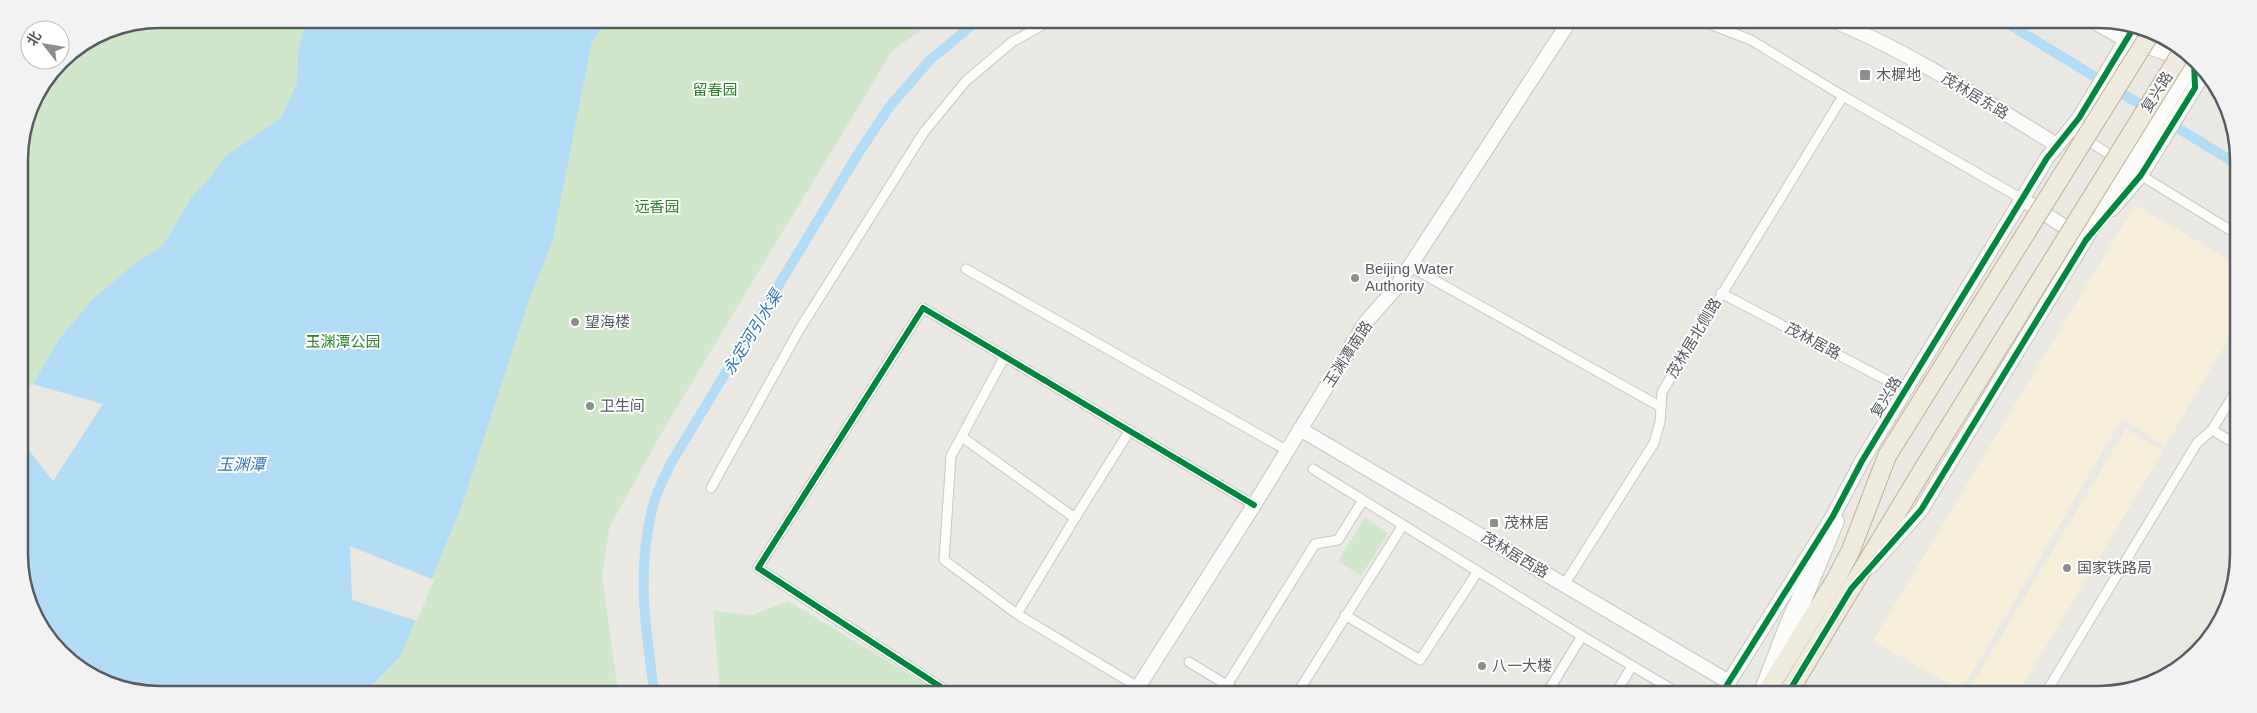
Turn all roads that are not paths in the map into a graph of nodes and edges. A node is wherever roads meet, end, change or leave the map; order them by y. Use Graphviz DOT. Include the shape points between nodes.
graph roads {
  1 [pos="1037,28"];
  2 [pos="1565,28"];
  3 [pos="1722,28"];
  4 [pos="1850,28"];
  5 [pos="2106,28"];
  6 [pos="2138,34"];
  7 [pos="2142,36"];
  8 [pos="2126,40"];
  9 [pos="2175,53"];
  10 [pos="2179,56"];
  11 [pos="2180,56"];
  12 [pos="2182,58"];
  13 [pos="2201,78"];
  14 [pos="2195,88"];
  15 [pos="1843,96"];
  16 [pos="2070,129"];
  17 [pos="2057,145"];
  18 [pos="2143,158"];
  19 [pos="2135,171"];
  20 [pos="2022,199"];
  21 [pos="2230,230"];
  22 [pos="2086,240"];
  23 [pos="1409,266"];
  24 [pos="966,269"];
  25 [pos="1721,293"];
  26 [pos="1005,356"];
  27 [pos="1905,390"];
  28 [pos="2230,401"];
  29 [pos="1661,407"];
  30 [pos="1300,429"];
  31 [pos="1130,430"];
  32 [pos="2212,430"];
  33 [pos="962,437"];
  34 [pos="2230,441"];
  35 [pos="1288,450"];
  36 [pos="1862,460"];
  37 [pos="1313,469"];
  38 [pos="711,488"];
  39 [pos="1363,500"];
  40 [pos="1254,505"];
  41 [pos="1833,516"];
  42 [pos="1075,518"];
  43 [pos="1403,525"];
  44 [pos="1478,571"];
  45 [pos="1564,585"];
  46 [pos="1852,589"];
  47 [pos="1017,614"];
  48 [pos="1345,615"];
  49 [pos="1582,636"];
  50 [pos="1189,662"];
  51 [pos="1632,666"];
  52 [pos="1138,685"];
  53 [pos="1226,685"];
  54 [pos="1302,685"];
  55 [pos="1552,685"];
  56 [pos="1621,685"];
  57 [pos="1665,685"];
  58 [pos="1722,685"];
  59 [pos="1730,685"];
  60 [pos="1761,685"];
  61 [pos="1769,685"];
  62 [pos="1771,685"];
  63 [pos="1793,685"];
  64 [pos="2050,685"];
  65 [pos="939,686"];
  66 [pos="1130,686"];
  67 [pos="1227,686"];
  1 -- 38 [label="street" via="1012,42 966,80 924,132 799,330"];
  2 -- 23 [label="street, 玉渊潭南路"];
  3 -- 15 [label="street" via="1751,40"];
  4 -- 17 [label="street, 茂林居东路" via="1923,65"];
  5 -- 8 [label="street"];
  6 -- 8 [label="street, 复兴路"];
  7 -- 62 [label="highway, 复兴路, bridge" via="1887,456 1851,550"];
  8 -- 9 [label="street"];
  8 -- 16 [label="street, 复兴路"];
  10 -- 46 [label="highway, 复兴路, bridge"];
  11 -- 18 [label="street, 复兴路" via="2172,96"];
  12 -- 14 [label="street"];
  13 -- 14 [label="street"];
  14 -- 18 [label="street"];
  15 -- 20 [label="street"];
  15 -- 25 [label="street, 茂林居北侧路"];
  16 -- 17 [label="street, 复兴路"];
  16 -- 19 [label="street"];
  17 -- 20 [label="street, 复兴路"];
  18 -- 19 [label="street"];
  19 -- 21 [label="street"];
  19 -- 22 [label="street, 复兴路"];
  20 -- 22 [label="street"];
  20 -- 27 [label="street, 复兴路"];
  22 -- 46 [label="street, 复兴路" via="1921,510"];
  23 -- 29 [label="street"];
  23 -- 30 [label="street, 玉渊潭南路" via="1395,289 1366,322"];
  24 -- 35 [label="street"];
  25 -- 27 [label="street, 茂林居路"];
  25 -- 29 [label="street, 茂林居北侧路" via="1662,392"];
  26 -- 31 [label="street"];
  26 -- 33 [label="street"];
  26 -- 65 [label="street" via="923,308 758,568"];
  27 -- 36 [label="street, 复兴路"];
  28 -- 32 [label="street"];
  29 -- 45 [label="street, 茂林居北侧路" via="1654,443"];
  30 -- 35 [label="street, 玉渊潭南路"];
  30 -- 45 [label="street, 茂林居西路"];
  31 -- 40 [label="street"];
  31 -- 42 [label="street"];
  32 -- 34 [label="street"];
  32 -- 64 [label="street" via="2196,443"];
  33 -- 42 [label="street"];
  33 -- 47 [label="street" via="951,456 944,560"];
  35 -- 40 [label="street, 玉渊潭南路"];
  36 -- 41 [label="street, 复兴路"];
  36 -- 61 [label="street"];
  37 -- 39 [label="street"];
  39 -- 43 [label="street"];
  39 -- 67 [label="street" via="1338,540 1315,544"];
  40 -- 52 [label="street, 玉渊潭南路"];
  41 -- 59 [label="street, 复兴路"];
  41 -- 60 [label="street" via="1786,620"];
  42 -- 47 [label="street"];
  43 -- 44 [label="street"];
  43 -- 48 [label="street"];
  44 -- 48 [label="street" via="1420,660"];
  44 -- 49 [label="street"];
  45 -- 58 [label="street, 茂林居西路"];
  46 -- 63 [label="highway, 复兴路"];
  47 -- 66 [label="street"];
  48 -- 54 [label="street"];
  49 -- 51 [label="street"];
  49 -- 55 [label="street"];
  50 -- 53 [label="street"];
  51 -- 56 [label="street"];
  51 -- 57 [label="street"];
}
